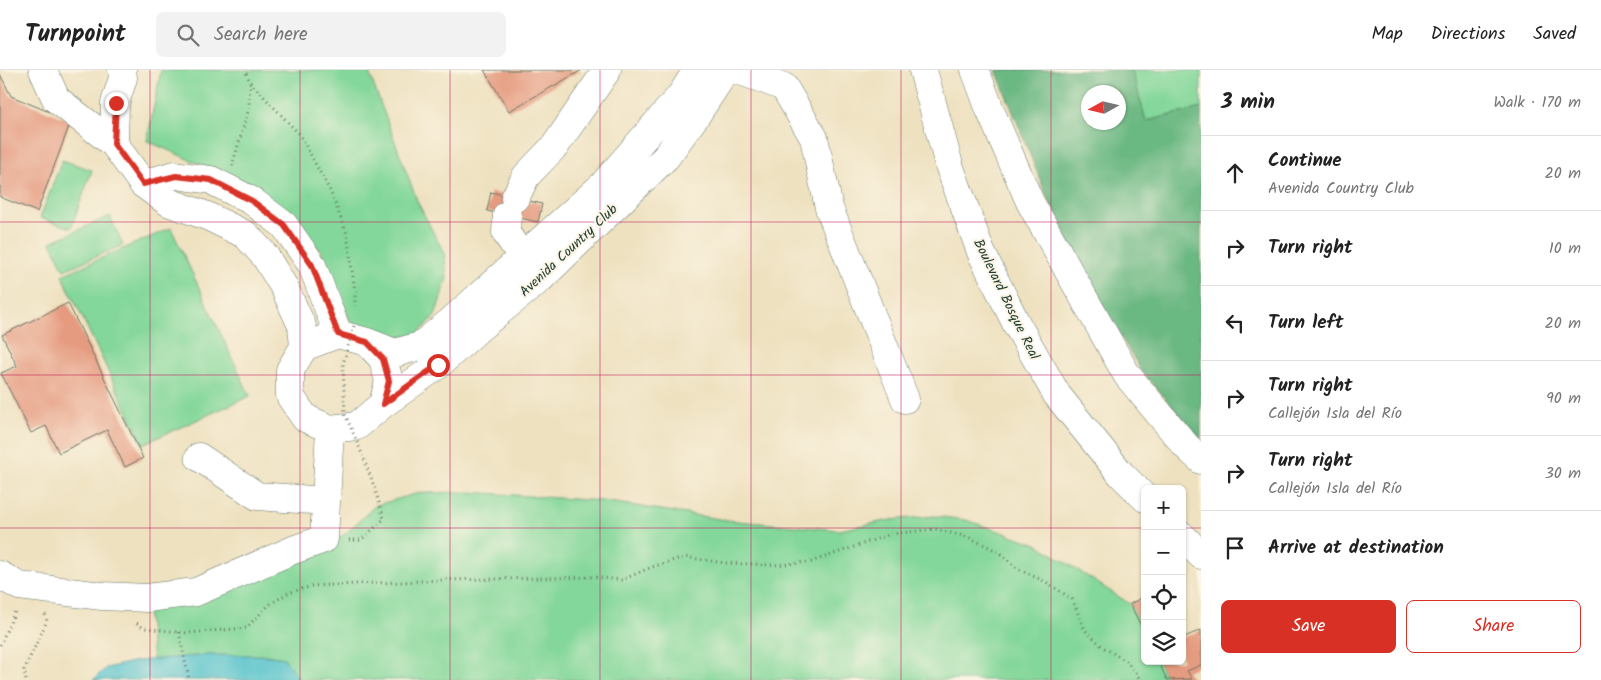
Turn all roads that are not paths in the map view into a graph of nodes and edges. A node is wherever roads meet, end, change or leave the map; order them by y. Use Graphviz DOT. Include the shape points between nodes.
graph roads {
  1 [pos="43,70"];
  2 [pos="122,70"];
  3 [pos="607,70"];
  4 [pos="696,70"];
  5 [pos="726,70"];
  6 [pos="923,70"];
  7 [pos="975,70"];
  8 [pos="747,74"];
  9 [pos="114,144"];
  10 [pos="143,184"];
  11 [pos="523,258"];
  12 [pos="353,330"];
  13 [pos="304,348"];
  14 [pos="905,399"];
  15 [pos="383,404"];
  16 [pos="330,429"];
  17 [pos="200,457"];
  18 [pos="1201,460"];
  19 [pos="1141,494"];
  20 [pos="326,501"];
  21 [pos="1186,540"];
  22 [pos="1201,555"];
  23 [pos="10,580"];
  1 -- 9 [label="street" via="56,100"];
  2 -- 9 [label="street"];
  3 -- 11 [label="street" via="555,146 526,176 511,207 506,233"];
  4 -- 11 [label="street, Avenida Country Club" via="682,94 603,185"];
  5 -- 15 [label="street, Avenida Country Club" via="696,118 666,157 540,279 438,365"];
  6 -- 19 [label="street, Boulevard Bosque Real" via="955,182 981,252 1016,324 1057,395"];
  7 -- 18 [label="street" via="1030,202 1127,375"];
  8 -- 14 [label="street" via="784,87 814,138 829,208"];
  9 -- 10 [label="street"];
  10 -- 12 [label="street" via="176,176 211,180 252,201 284,225"];
  10 -- 13 [label="street" via="168,202 207,216 246,236 265,256 284,287 302,326"];
  11 -- 12 [label="street, Avenida Country Club" via="420,346 395,353"];
  12 -- 13 [label="street"];
  12 -- 15 [label="street" via="383,359 389,381"];
  13 -- 16 [label="street" via="290,370 290,396 305,418"];
  15 -- 16 [label="street" via="357,426"];
  16 -- 20 [label="street"];
  17 -- 20 [label="street" via="257,496"];
  20 -- 23 [label="street" via="324,539 196,592 147,598 102,596"];
  21 -- 22 [label="street"];
}
